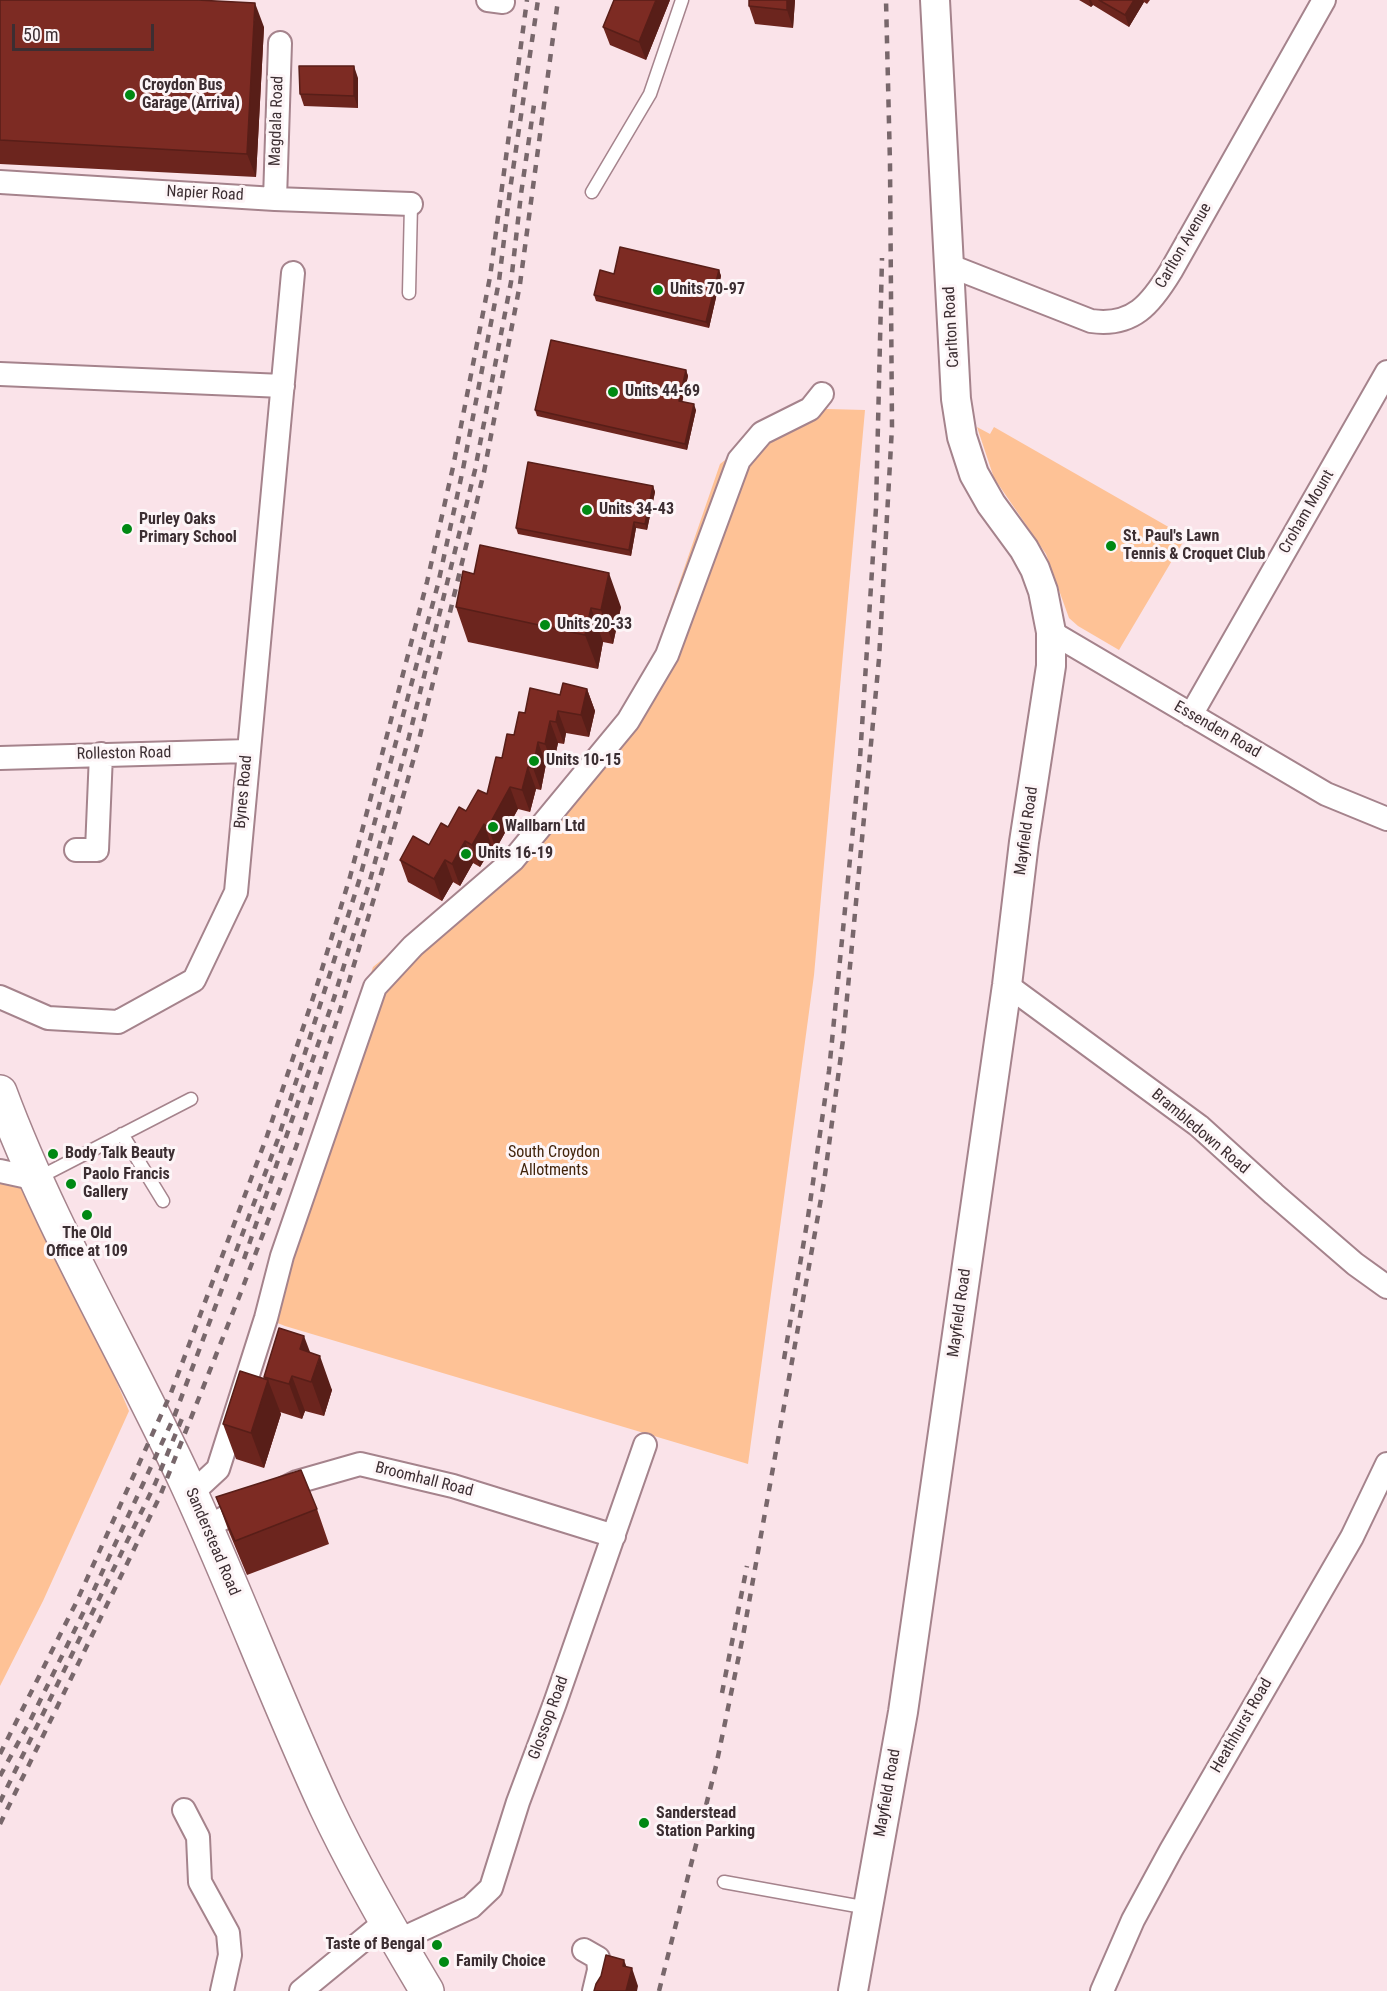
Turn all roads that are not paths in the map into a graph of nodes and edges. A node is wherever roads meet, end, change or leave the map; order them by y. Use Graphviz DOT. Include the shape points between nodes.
graph roads {
  1 [pos="682,0"];
  2 [pos="935,0"];
  3 [pos="1324,0"];
  4 [pos="280,43"];
  5 [pos="0,182"];
  6 [pos="592,192"];
  7 [pos="275,199"];
  8 [pos="411,204"];
  9 [pos="948,265"];
  10 [pos="293,273"];
  11 [pos="409,293"];
  12 [pos="1387,372"];
  13 [pos="0,374"];
  14 [pos="283,386"];
  15 [pos="822,394"];
  16 [pos="1051,632"];
  17 [pos="1191,715"];
  18 [pos="248,751"];
  19 [pos="100,754"];
  20 [pos="0,758"];
  21 [pos="1387,819"];
  22 [pos="76,850"];
  23 [pos="1007,985"];
  24 [pos="0,997"];
  25 [pos="0,1092"];
  26 [pos="191,1099"];
  27 [pos="122,1134"];
  28 [pos="0,1171"];
  29 [pos="37,1179"];
  30 [pos="163,1201"];
  31 [pos="1387,1287"];
  32 [pos="645,1445"];
  33 [pos="1387,1464"];
  34 [pos="191,1494"];
  35 [pos="206,1527"];
  36 [pos="614,1536"];
  37 [pos="184,1810"];
  38 [pos="724,1882"];
  39 [pos="868,1908"];
  40 [pos="391,1931"];
  41 [pos="584,1950"];
  42 [pos="222,1991"];
  43 [pos="301,1991"];
  44 [pos="427,1991"];
  45 [pos="594,1991"];
  46 [pos="853,1991"];
  47 [pos="1102,1991"];
  1 -- 6 [label="lane" via="650,94"];
  2 -- 9 [label="street, Carlton Road"];
  3 -- 9 [label="street, Carlton Avenue" via="1171,271 1138,312 1115,321 1091,321"];
  4 -- 7 [label="street, Magdala Road"];
  5 -- 7 [label="street, Napier Road"];
  7 -- 8 [label="street, Napier Road"];
  8 -- 11 [label="lane"];
  9 -- 16 [label="street, Carlton Road" via="956,399 966,452 979,485 1035,569"];
  10 -- 14 [label="street, Bynes Road"];
  12 -- 17 [label="street, Croham Mount"];
  13 -- 14 [label="street"];
  14 -- 18 [label="street, Bynes Road"];
  15 -- 34 [label="street" via="810,409 762,433 739,460 667,655 628,721 513,860 413,946 375,987 282,1256 218,1468"];
  16 -- 17 [label="street, Essenden Road"];
  16 -- 23 [label="street, Mayfield Road" via="1049,681"];
  17 -- 21 [label="street, Essenden Road" via="1326,794"];
  18 -- 19 [label="street, Rolleston Road"];
  18 -- 24 [label="street, Bynes Road" via="236,892 194,980 118,1022 48,1018"];
  19 -- 20 [label="street, Rolleston Road"];
  19 -- 22 [label="street" via="97,850"];
  23 -- 31 [label="street, Brambledown Road" via="1199,1126"];
  23 -- 39 [label="street, Mayfield Road" via="903,1712"];
  25 -- 29 [label="main road, Sanderstead Road"];
  26 -- 27 [label="lane"];
  27 -- 29 [label="lane"];
  27 -- 30 [label="lane"];
  28 -- 29 [label="street"];
  29 -- 34 [label="main road, Sanderstead Road"];
  32 -- 36 [label="street, Glossop Road"];
  33 -- 47 [label="street, Heathhurst Road" via="1352,1537 1133,1920"];
  34 -- 35 [label="main road, Sanderstead Road"];
  35 -- 36 [label="street, Broomhall Road" via="297,1482 360,1464 453,1486"];
  35 -- 40 [label="main road, Sanderstead Road" via="326,1808"];
  36 -- 40 [label="street, Glossop Road" via="491,1888 471,1907"];
  37 -- 42 [label="street" via="198,1837 200,1882 228,1933 230,1954"];
  38 -- 39 [label="lane"];
  39 -- 46 [label="street, Mayfield Road"];
  40 -- 43 [label="street, Glossop Road"];
  40 -- 44 [label="main road, Sanderstead Road"];
  41 -- 45 [label="street" via="598,1958"];
}
